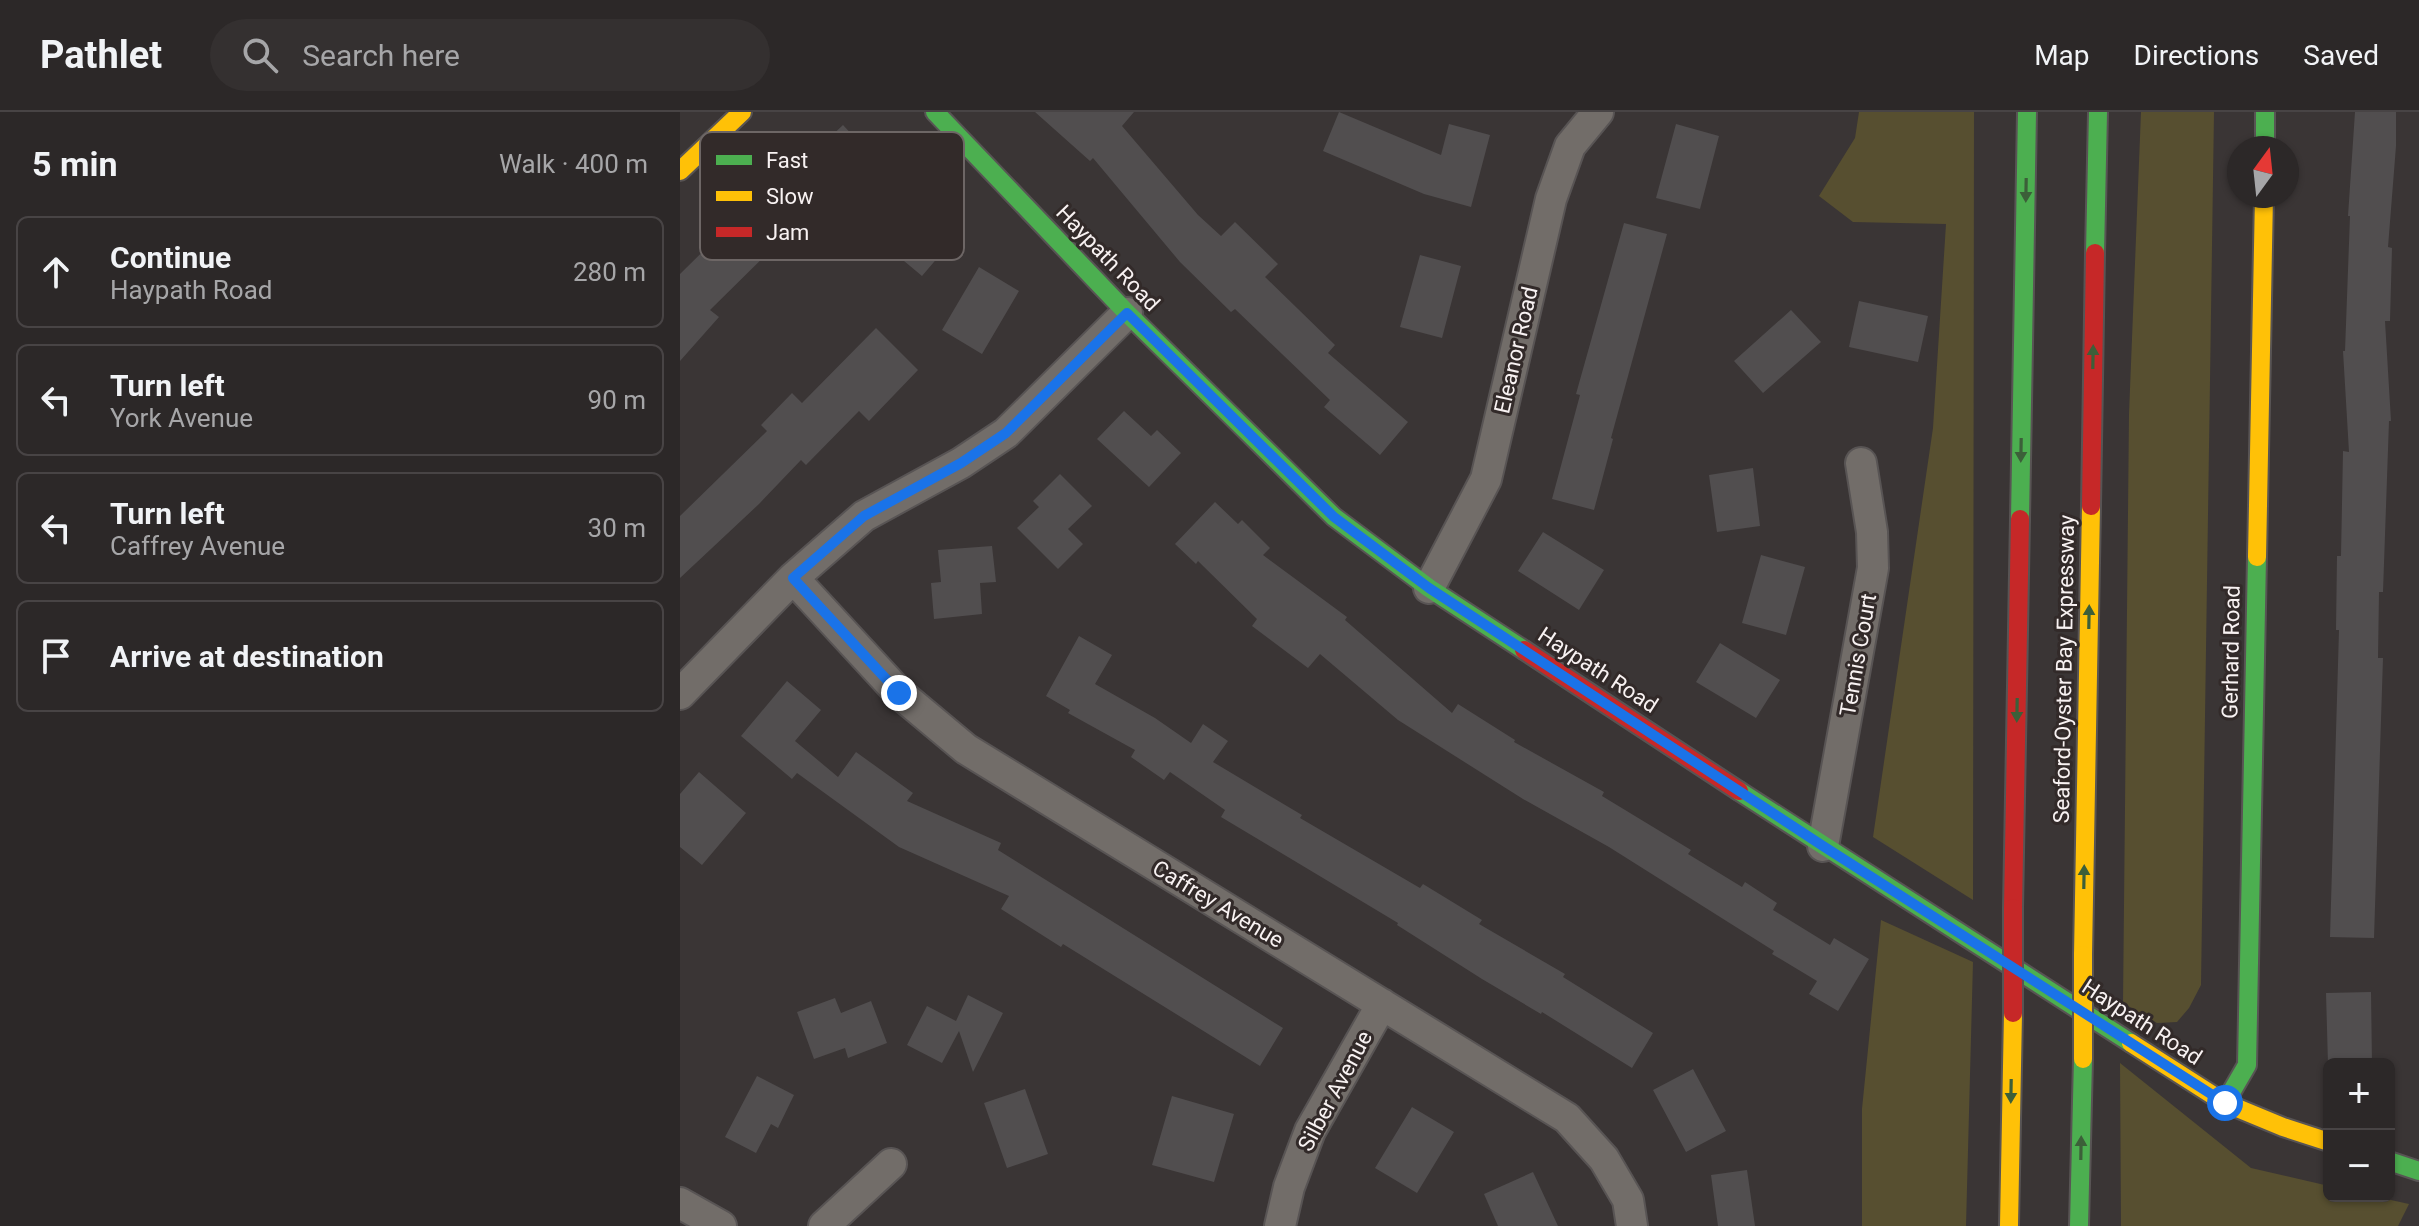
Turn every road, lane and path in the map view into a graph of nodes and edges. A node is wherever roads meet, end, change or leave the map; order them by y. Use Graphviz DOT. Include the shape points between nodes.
graph roads {
  1 [pos="742,112"];
  2 [pos="935,112"];
  3 [pos="1598,112"];
  4 [pos="2027,112"];
  5 [pos="2098,112"];
  6 [pos="2265,112"];
  7 [pos="721,132"];
  8 [pos="954,132"];
  9 [pos="2265,136"];
  10 [pos="964,142"];
  11 [pos="700,152"];
  12 [pos="680,171"];
  13 [pos="2264,208"];
  14 [pos="1127,313"];
  15 [pos="1861,463"];
  16 [pos="793,578"];
  17 [pos="1429,588"];
  18 [pos="680,694"];
  19 [pos="1823,846"];
  20 [pos="1382,1004"];
  21 [pos="2225,1103"];
  22 [pos="2323,1140"];
  23 [pos="2395,1163"];
  24 [pos="891,1164"];
  25 [pos="2419,1171"];
  26 [pos="680,1203"];
  27 [pos="721,1226"];
  28 [pos="824,1226"];
  29 [pos="1280,1226"];
  30 [pos="1632,1226"];
  31 [pos="2009,1226"];
  32 [pos="2079,1226"];
  1 -- 7 [label="main road"];
  2 -- 8 [label="main road, Haypath Road"];
  3 -- 17 [label="street, Eleanor Road" via="1570,146 1551,199 1486,479"];
  4 -- 31 [label="main road, one-way, bridge"];
  32 -- 5 [label="main road, Seaford-Oyster Bay Expressway, one-way, bridge"];
  6 -- 9 [label="main road"];
  10 -- 14 [label="main road, Haypath Road"];
  11 -- 12 [label="main road"];
  13 -- 21 [label="main road, Gerhard Road" via="2247,1065"];
  14 -- 16 [label="street" via="1006,433 864,516"];
  14 -- 17 [label="main road, Haypath Road" via="1334,517"];
  15 -- 19 [label="street, Tennis Court" via="1873,568"];
  16 -- 18 [label="street"];
  16 -- 20 [label="street, Caffrey Avenue" via="899,693 966,749"];
  17 -- 19 [label="main road, Haypath Road"];
  19 -- 21 [label="main road, Haypath Road"];
  20 -- 29 [label="street, Silber Avenue" via="1310,1131"];
  20 -- 30 [label="street, Caffrey Avenue" via="1567,1118 1604,1159 1628,1200"];
  21 -- 22 [label="main road, Haypath Road"];
  23 -- 25 [label="main road"];
  24 -- 28 [label="street"];
  26 -- 27 [label="street"];
}
